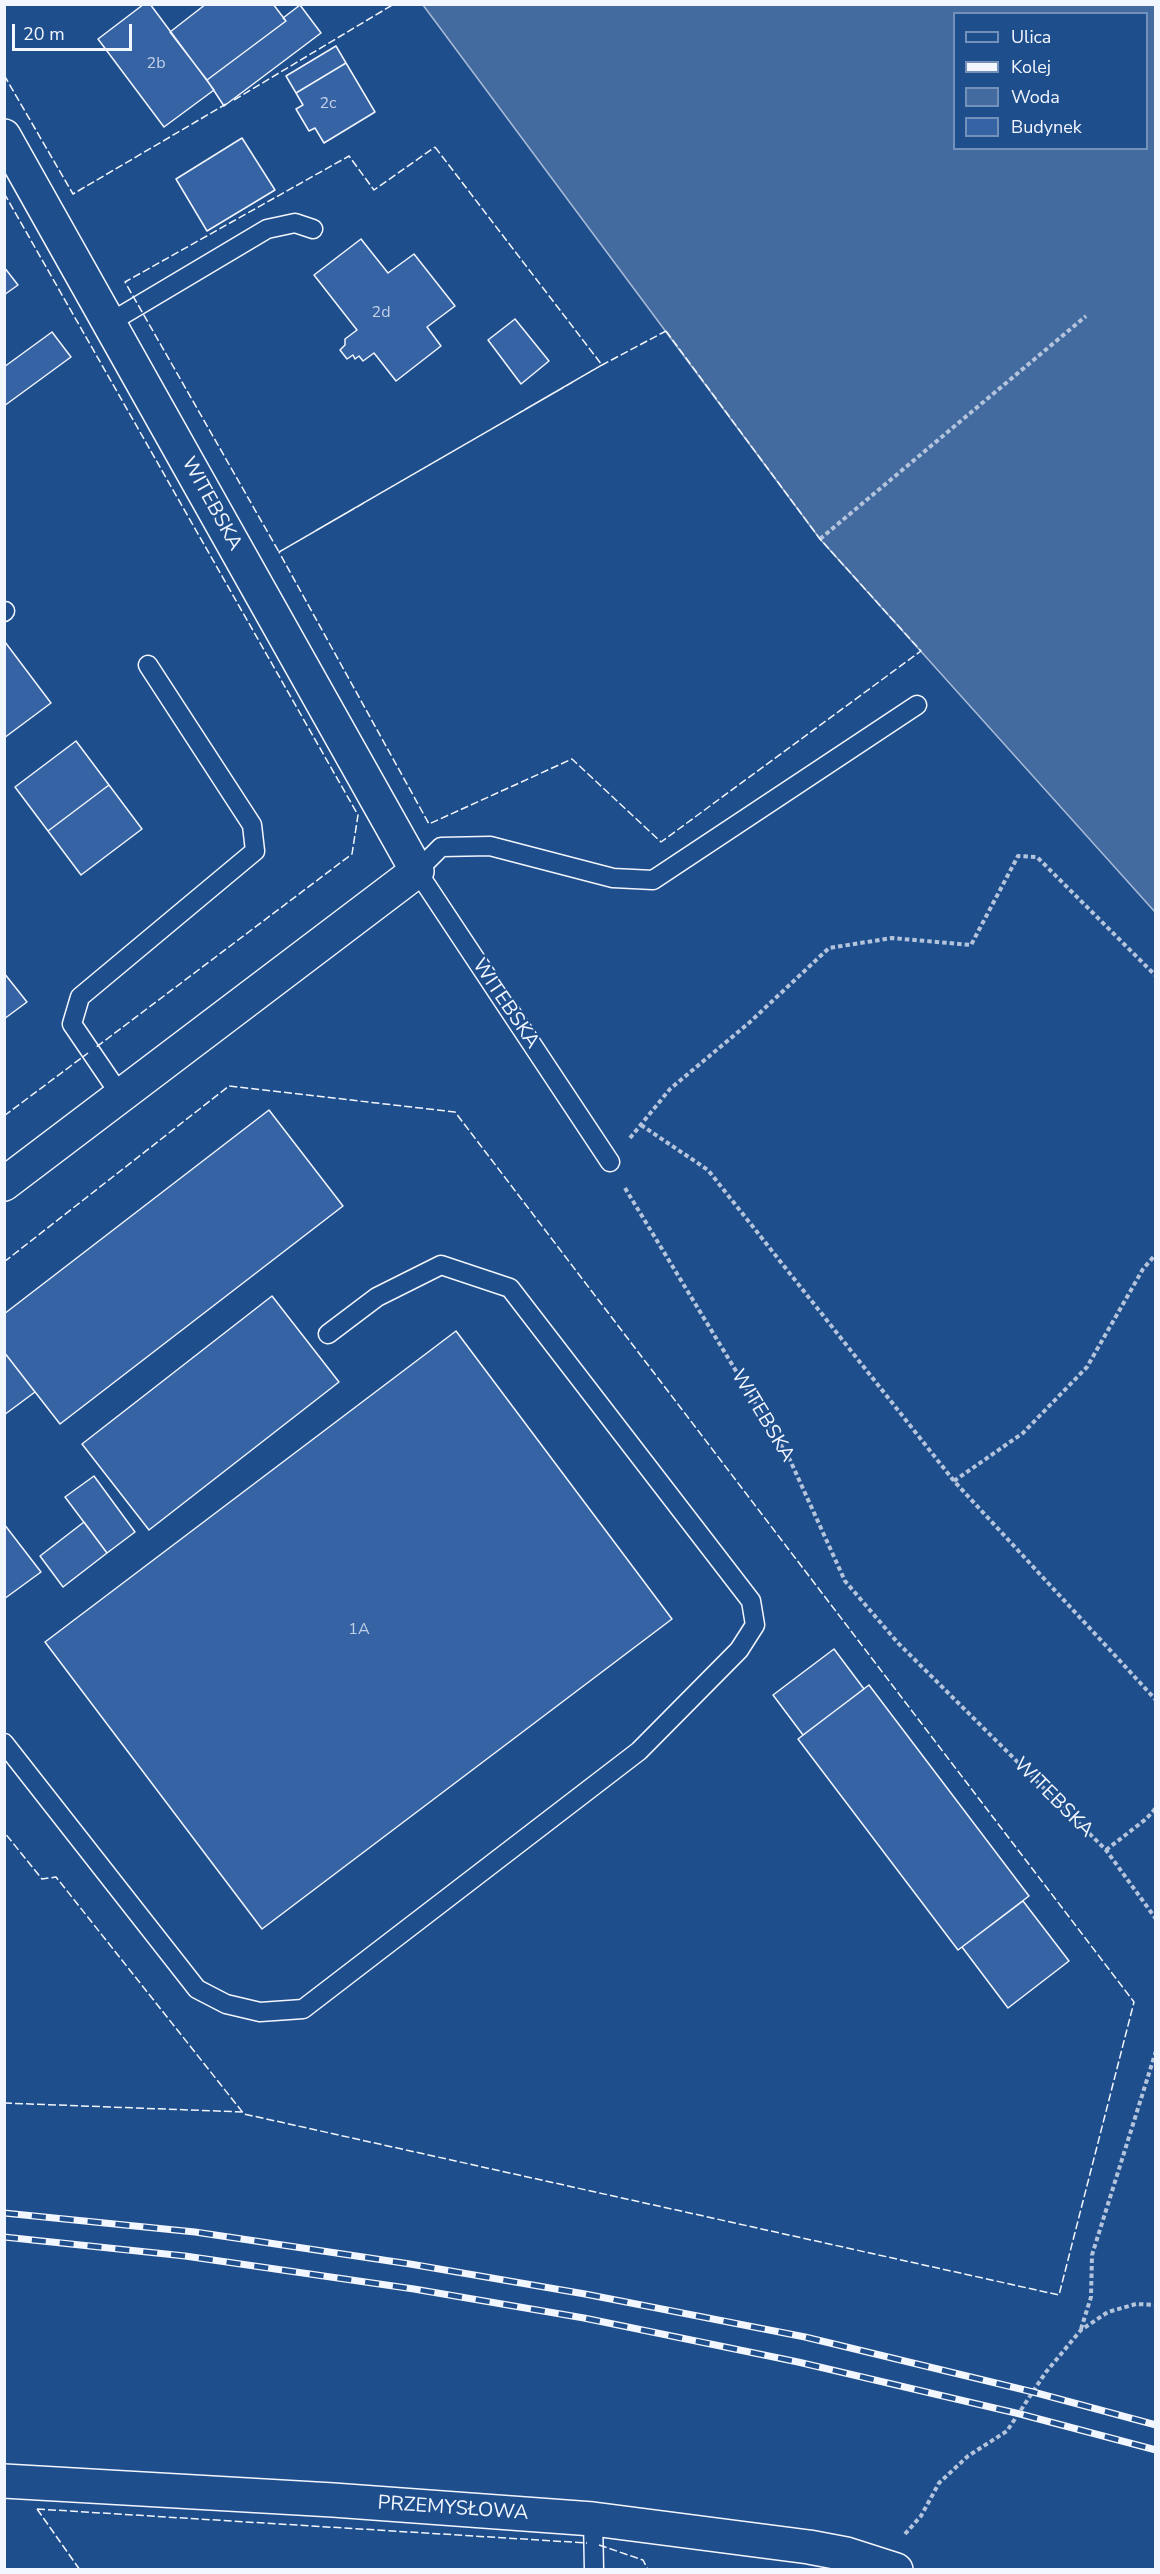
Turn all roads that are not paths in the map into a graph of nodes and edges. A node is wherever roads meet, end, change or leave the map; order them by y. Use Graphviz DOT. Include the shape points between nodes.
graph roads {
  1 [pos="4,136"];
  2 [pos="313,229"];
  3 [pos="109,322"];
  4 [pos="148,665"];
  5 [pos="917,705"];
  6 [pos="417,871"];
  7 [pos="121,1096"];
  8 [pos="610,1162"];
  9 [pos="4,1185"];
  10 [pos="328,1334"];
  11 [pos="4,1743"];
  12 [pos="4,2481"];
  13 [pos="593,2519"];
  14 [pos="900,2555"];
  15 [pos="594,2570"];
  1 -- 3 [label="street, WITEBSKA"];
  2 -- 3 [label="lane" via="295,223 267,229"];
  3 -- 6 [label="street, WITEBSKA"];
  4 -- 7 [label="lane" via="252,825 255,851 80,997 72,1024"];
  5 -- 6 [label="lane" via="653,880 612,878 490,846 441,847"];
  6 -- 7 [label="street"];
  6 -- 8 [label="lane, WITEBSKA"];
  7 -- 9 [label="street"];
  10 -- 11 [label="lane" via="377,1297 441,1265 510,1288 751,1601 755,1624 739,1650 639,1751 303,2009 260,2012 226,2004 197,1989"];
  12 -- 13 [label="street, PRZEMYSŁOWA"];
  13 -- 14 [label="street, PRZEMYSŁOWA" via="846,2554"];
  13 -- 15 [label="lane"];
}
